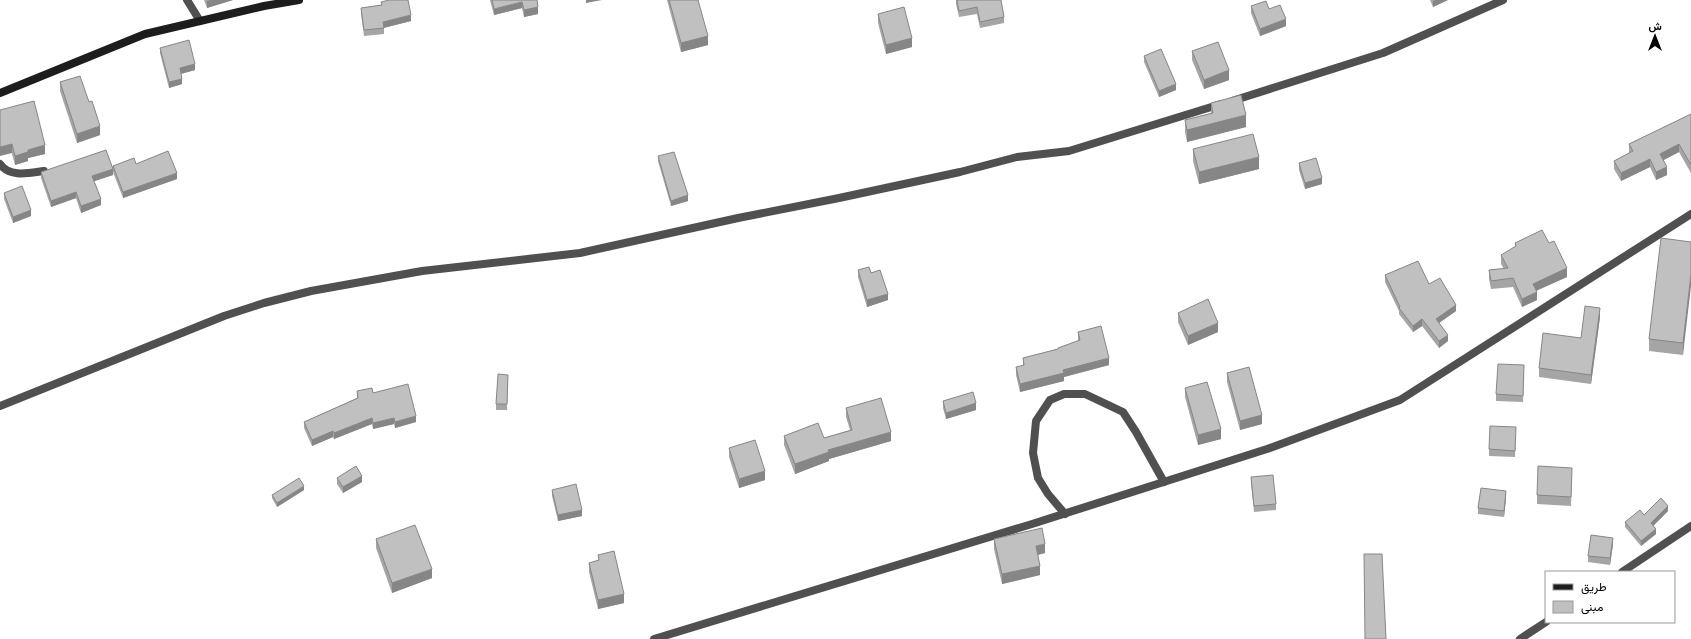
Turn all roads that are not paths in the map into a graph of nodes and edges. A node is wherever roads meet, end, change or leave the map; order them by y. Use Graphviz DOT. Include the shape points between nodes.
graph roads {
  1 [pos="187,0"];
  2 [pos="298,0"];
  3 [pos="1503,0"];
  4 [pos="200,21"];
  5 [pos="0,92"];
  6 [pos="0,164"];
  7 [pos="44,171"];
  8 [pos="1691,214"];
  9 [pos="0,406"];
  10 [pos="1164,482"];
  11 [pos="1065,514"];
  12 [pos="1691,526"];
  13 [pos="1624,571"];
  14 [pos="1545,623"];
  15 [pos="654,639"];
  16 [pos="1520,639"];
  1 -- 4 [label="street"];
  2 -- 4 [label="street"];
  3 -- 9 [label="street" via="1383,53 1068,151 1017,157 960,172 580,253 422,271 311,290 224,316"];
  4 -- 5 [label="street" via="145,34"];
  6 -- 7 [label="street" via="20,174"];
  8 -- 10 [label="street" via="1400,400 1267,449"];
  10 -- 11 [label="street"];
  10 -- 11 [label="street" via="1123,412 1085,394 1064,394 1050,400 1036,421 1033,453 1038,478"];
  11 -- 15 [label="street"];
  12 -- 13 [label="street"];
  14 -- 16 [label="street"];
}
